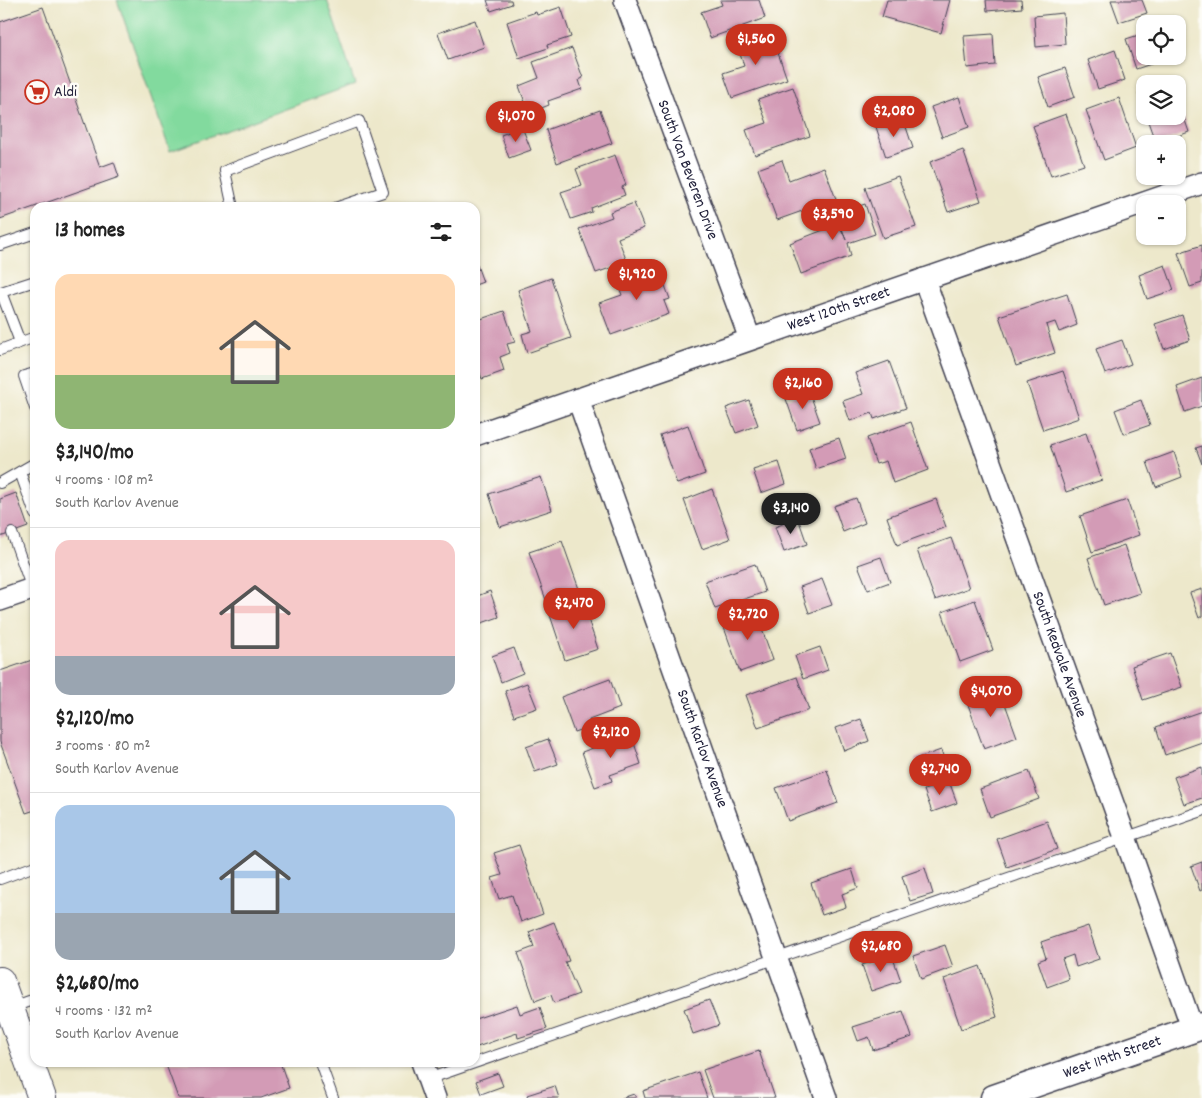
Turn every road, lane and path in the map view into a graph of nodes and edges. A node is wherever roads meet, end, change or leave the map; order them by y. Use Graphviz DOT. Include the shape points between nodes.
graph roads {
  1 [pos="625,0"];
  2 [pos="1202,183"];
  3 [pos="232,202"];
  4 [pos="353,202"];
  5 [pos="30,235"];
  6 [pos="0,245"];
  7 [pos="924,279"];
  8 [pos="30,283"];
  9 [pos="30,339"];
  10 [pos="750,339"];
  11 [pos="20,342"];
  12 [pos="0,350"];
  13 [pos="30,374"];
  14 [pos="30,393"];
  15 [pos="578,399"];
  16 [pos="480,433"];
  17 [pos="30,465"];
  18 [pos="20,472"];
  19 [pos="0,483"];
  20 [pos="30,500"];
  21 [pos="12,532"];
  22 [pos="30,578"];
  23 [pos="30,589"];
  24 [pos="0,600"];
  25 [pos="1202,811"];
  26 [pos="1126,837"];
  27 [pos="30,868"];
  28 [pos="0,879"];
  29 [pos="776,958"];
  30 [pos="0,981"];
  31 [pos="30,1001"];
  32 [pos="10,1008"];
  33 [pos="1197,1028"];
  34 [pos="480,1062"];
  35 [pos="30,1064"];
  36 [pos="31,1067"];
  37 [pos="322,1067"];
  38 [pos="465,1067"];
  39 [pos="428,1080"];
  40 [pos="42,1098"];
  41 [pos="333,1098"];
  42 [pos="826,1098"];
  43 [pos="994,1098"];
  1 -- 10 [label="street, South Van Beveren Drive"];
  2 -- 7 [label="street, West 120th Street"];
  3 -- 4 [label="lane" via="226,171 359,122 383,192"];
  5 -- 6 [label="lane"];
  7 -- 10 [label="street, West 120th Street"];
  7 -- 26 [label="street, South Kedvale Avenue"];
  8 -- 11 [label="lane" via="1,292"];
  9 -- 11 [label="lane"];
  10 -- 15 [label="street, West 120th Street"];
  11 -- 12 [label="lane"];
  13 -- 14 [label="lane" via="24,376"];
  15 -- 16 [label="street, West 120th Street"];
  15 -- 29 [label="street, South Karlov Avenue"];
  17 -- 18 [label="lane"];
  18 -- 19 [label="lane"];
  18 -- 20 [label="lane"];
  21 -- 22 [label="lane"];
  23 -- 24 [label="street"];
  25 -- 26 [label="lane"];
  26 -- 29 [label="lane"];
  26 -- 33 [label="street, South Kedvale Avenue"];
  27 -- 28 [label="lane"];
  29 -- 34 [label="lane"];
  29 -- 42 [label="street, South Karlov Avenue"];
  30 -- 32 [label="main road"];
  31 -- 32 [label="lane"];
  32 -- 35 [label="main road"];
  33 -- 43 [label="street, West 119th Street"];
  36 -- 40 [label="main road"];
  37 -- 41 [label="lane"];
  38 -- 39 [label="lane"];
}
